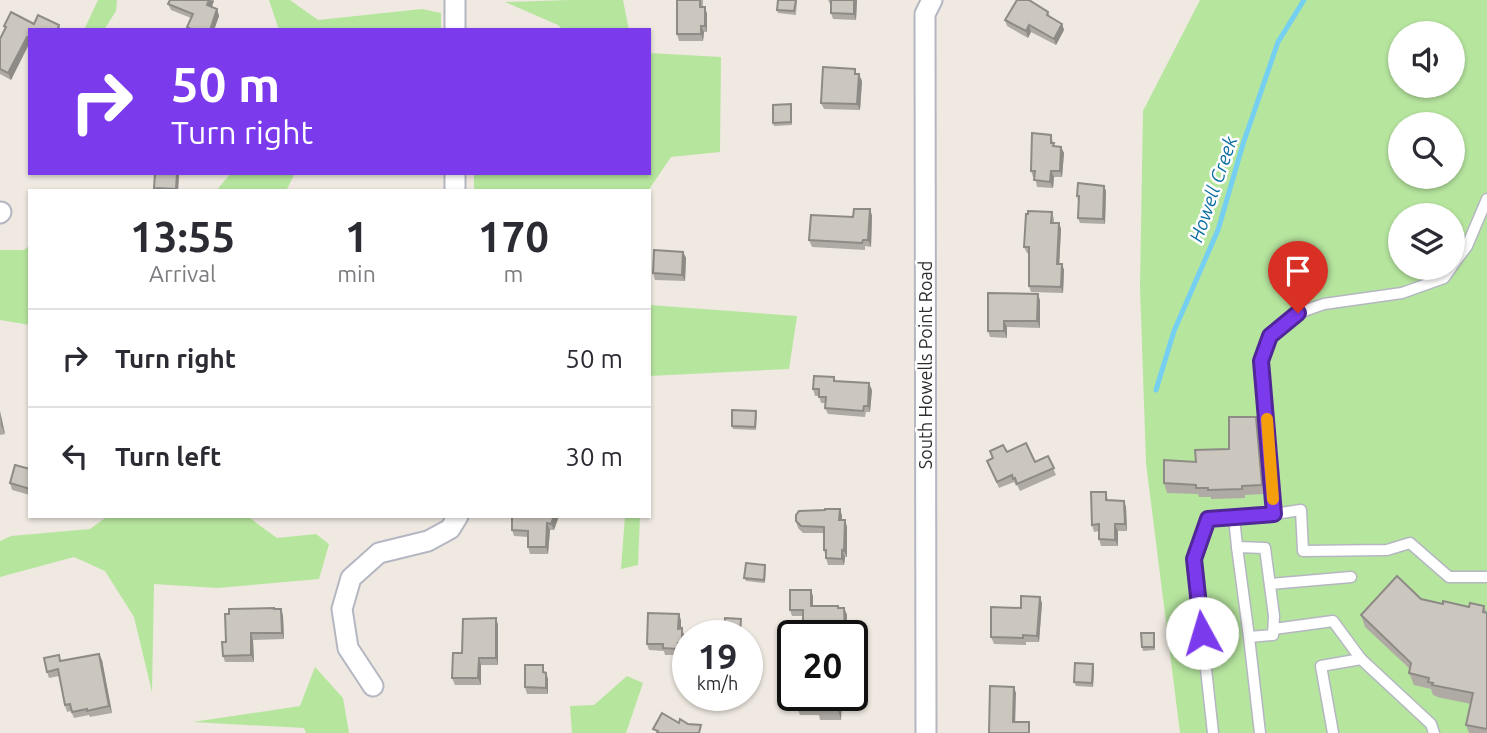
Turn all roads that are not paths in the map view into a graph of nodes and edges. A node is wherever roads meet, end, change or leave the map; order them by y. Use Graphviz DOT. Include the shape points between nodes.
graph roads {
  1 [pos="454,0"];
  2 [pos="932,0"];
  3 [pos="455,28"];
  4 [pos="1487,199"];
  5 [pos="1465,249"];
  6 [pos="1438,280"];
  7 [pos="1274,514"];
  8 [pos="1234,517"];
  9 [pos="457,518"];
  10 [pos="1237,547"];
  11 [pos="1351,577"];
  12 [pos="1487,577"];
  13 [pos="1270,584"];
  14 [pos="1274,629"];
  15 [pos="1249,637"];
  16 [pos="1361,659"];
  17 [pos="373,686"];
  18 [pos="926,733"];
  19 [pos="1213,733"];
  20 [pos="1260,733"];
  21 [pos="1334,733"];
  22 [pos="1434,733"];
  1 -- 3 [label="street"];
  2 -- 18 [label="street, South Howells Point Road" via="925,14"];
  4 -- 5 [label="lane"];
  6 -- 7 [label="lane" via="1402,293 1324,304 1298,313 1270,336 1261,361"];
  7 -- 8 [label="lane"];
  7 -- 12 [label="lane" via="1301,510 1303,551 1387,550 1410,543 1448,576"];
  8 -- 10 [label="lane"];
  8 -- 19 [label="lane" via="1208,519 1194,559"];
  9 -- 17 [label="street" via="450,529 428,541 379,553 351,578 342,610 348,648"];
  10 -- 13 [label="lane" via="1265,548"];
  10 -- 15 [label="lane"];
  11 -- 13 [label="lane"];
  13 -- 14 [label="lane"];
  14 -- 15 [label="lane" via="1273,635"];
  14 -- 16 [label="lane" via="1334,621"];
  15 -- 20 [label="lane"];
  16 -- 21 [label="lane" via="1321,666"];
  16 -- 22 [label="lane" via="1432,724"];
}
